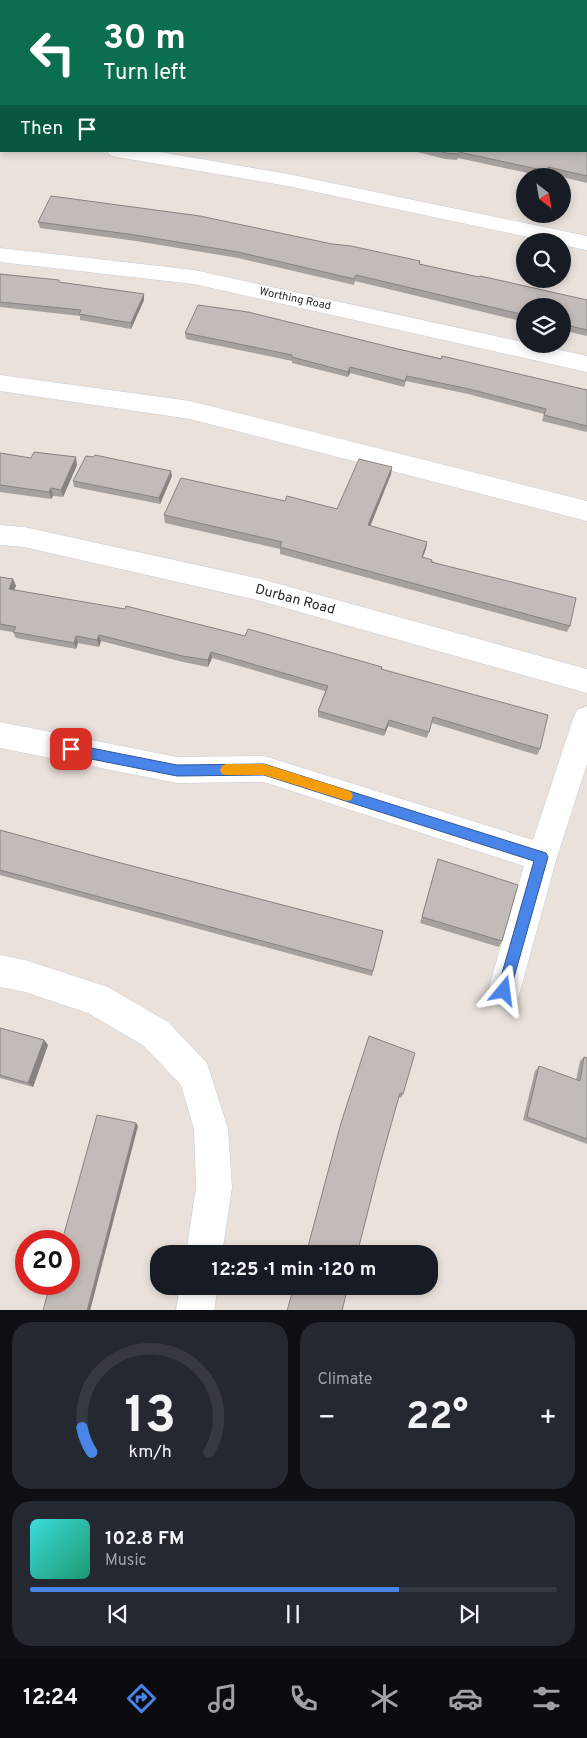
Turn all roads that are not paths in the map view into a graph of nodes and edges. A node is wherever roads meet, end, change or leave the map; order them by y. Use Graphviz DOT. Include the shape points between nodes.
graph roads {
  1 [pos="123,152"];
  2 [pos="587,243"];
  3 [pos="0,255"];
  4 [pos="587,364"];
  5 [pos="0,383"];
  6 [pos="587,511"];
  7 [pos="0,535"];
  8 [pos="587,681"];
  9 [pos="587,719"];
  10 [pos="0,735"];
  11 [pos="542,857"];
  12 [pos="0,971"];
  13 [pos="504,991"];
  14 [pos="205,1245"];
  15 [pos="198,1295"];
  16 [pos="195,1310"];
  1 -- 2 [label="street" via="288,180"];
  3 -- 4 [label="street, Worthing Road" via="194,277"];
  5 -- 6 [label="street" via="190,410"];
  7 -- 8 [label="street, Durban Road" via="24,537 261,590"];
  9 -- 11 [label="street"];
  10 -- 11 [label="street" via="177,770 264,769"];
  11 -- 13 [label="street"];
  12 -- 14 [label="street" via="96,999 156,1034 195,1075 211,1129 214,1187"];
  15 -- 16 [label="street"];
}
